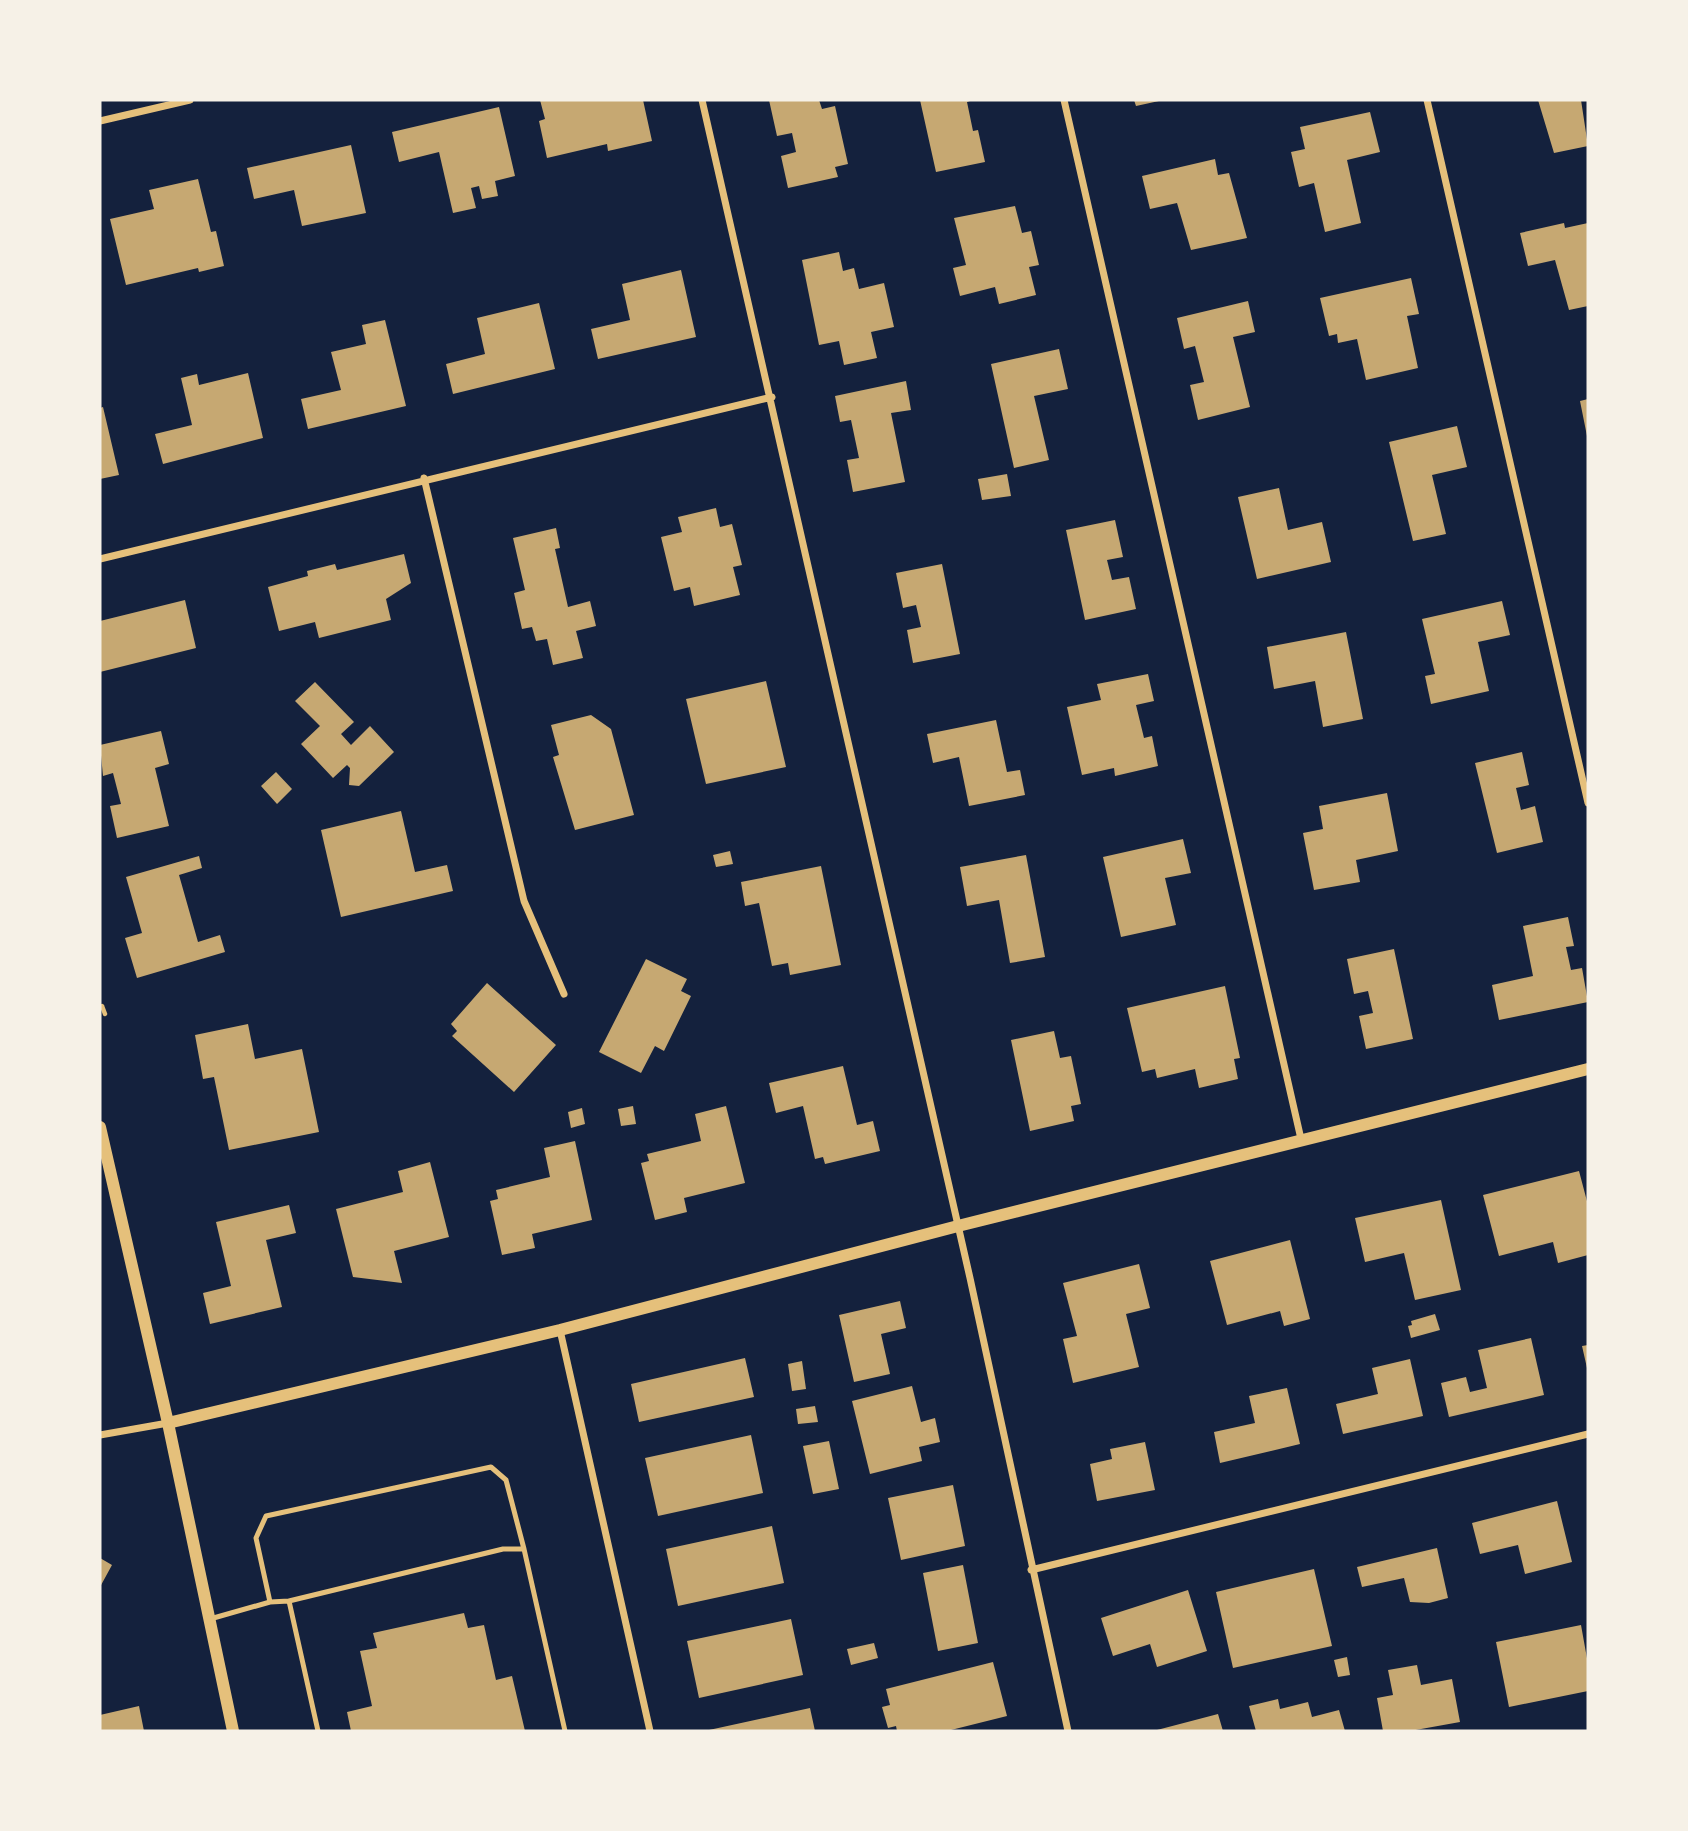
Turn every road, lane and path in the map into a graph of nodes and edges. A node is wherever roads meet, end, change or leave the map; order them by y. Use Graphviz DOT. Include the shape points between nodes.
graph roads {
  1 [pos="190,100"];
  2 [pos="702,100"];
  3 [pos="1064,100"];
  4 [pos="1427,100"];
  5 [pos="100,121"];
  6 [pos="772,397"];
  7 [pos="424,478"];
  8 [pos="100,559"];
  9 [pos="1588,803"];
  10 [pos="564,994"];
  11 [pos="102,1006"];
  12 [pos="104,1014"];
  13 [pos="1588,1069"];
  14 [pos="100,1127"];
  15 [pos="1301,1139"];
  16 [pos="958,1226"];
  17 [pos="560,1329"];
  18 [pos="168,1423"];
  19 [pos="1588,1434"];
  20 [pos="100,1435"];
  21 [pos="524,1549"];
  22 [pos="1031,1570"];
  23 [pos="289,1601"];
  24 [pos="270,1602"];
  25 [pos="210,1619"];
  26 [pos="233,1731"];
  27 [pos="318,1731"];
  28 [pos="565,1731"];
  29 [pos="650,1731"];
  30 [pos="1068,1731"];
  1 -- 5 [label="street"];
  2 -- 6 [label="street"];
  3 -- 15 [label="street"];
  4 -- 9 [label="street"];
  6 -- 7 [label="street"];
  6 -- 16 [label="street"];
  7 -- 8 [label="street"];
  7 -- 10 [label="street" via="524,901"];
  11 -- 12 [label="path"];
  13 -- 15 [label="street"];
  14 -- 18 [label="street"];
  15 -- 16 [label="street"];
  16 -- 17 [label="street"];
  16 -- 22 [label="street"];
  17 -- 18 [label="street"];
  17 -- 29 [label="street"];
  18 -- 20 [label="street"];
  18 -- 25 [label="street"];
  19 -- 22 [label="street"];
  21 -- 23 [label="lane" via="503,1549"];
  21 -- 24 [label="lane" via="506,1480 491,1467 433,1479 266,1516 256,1538"];
  21 -- 28 [label="lane"];
  22 -- 30 [label="street"];
  23 -- 24 [label="lane"];
  23 -- 27 [label="lane"];
  24 -- 25 [label="lane"];
  25 -- 26 [label="street"];
}
